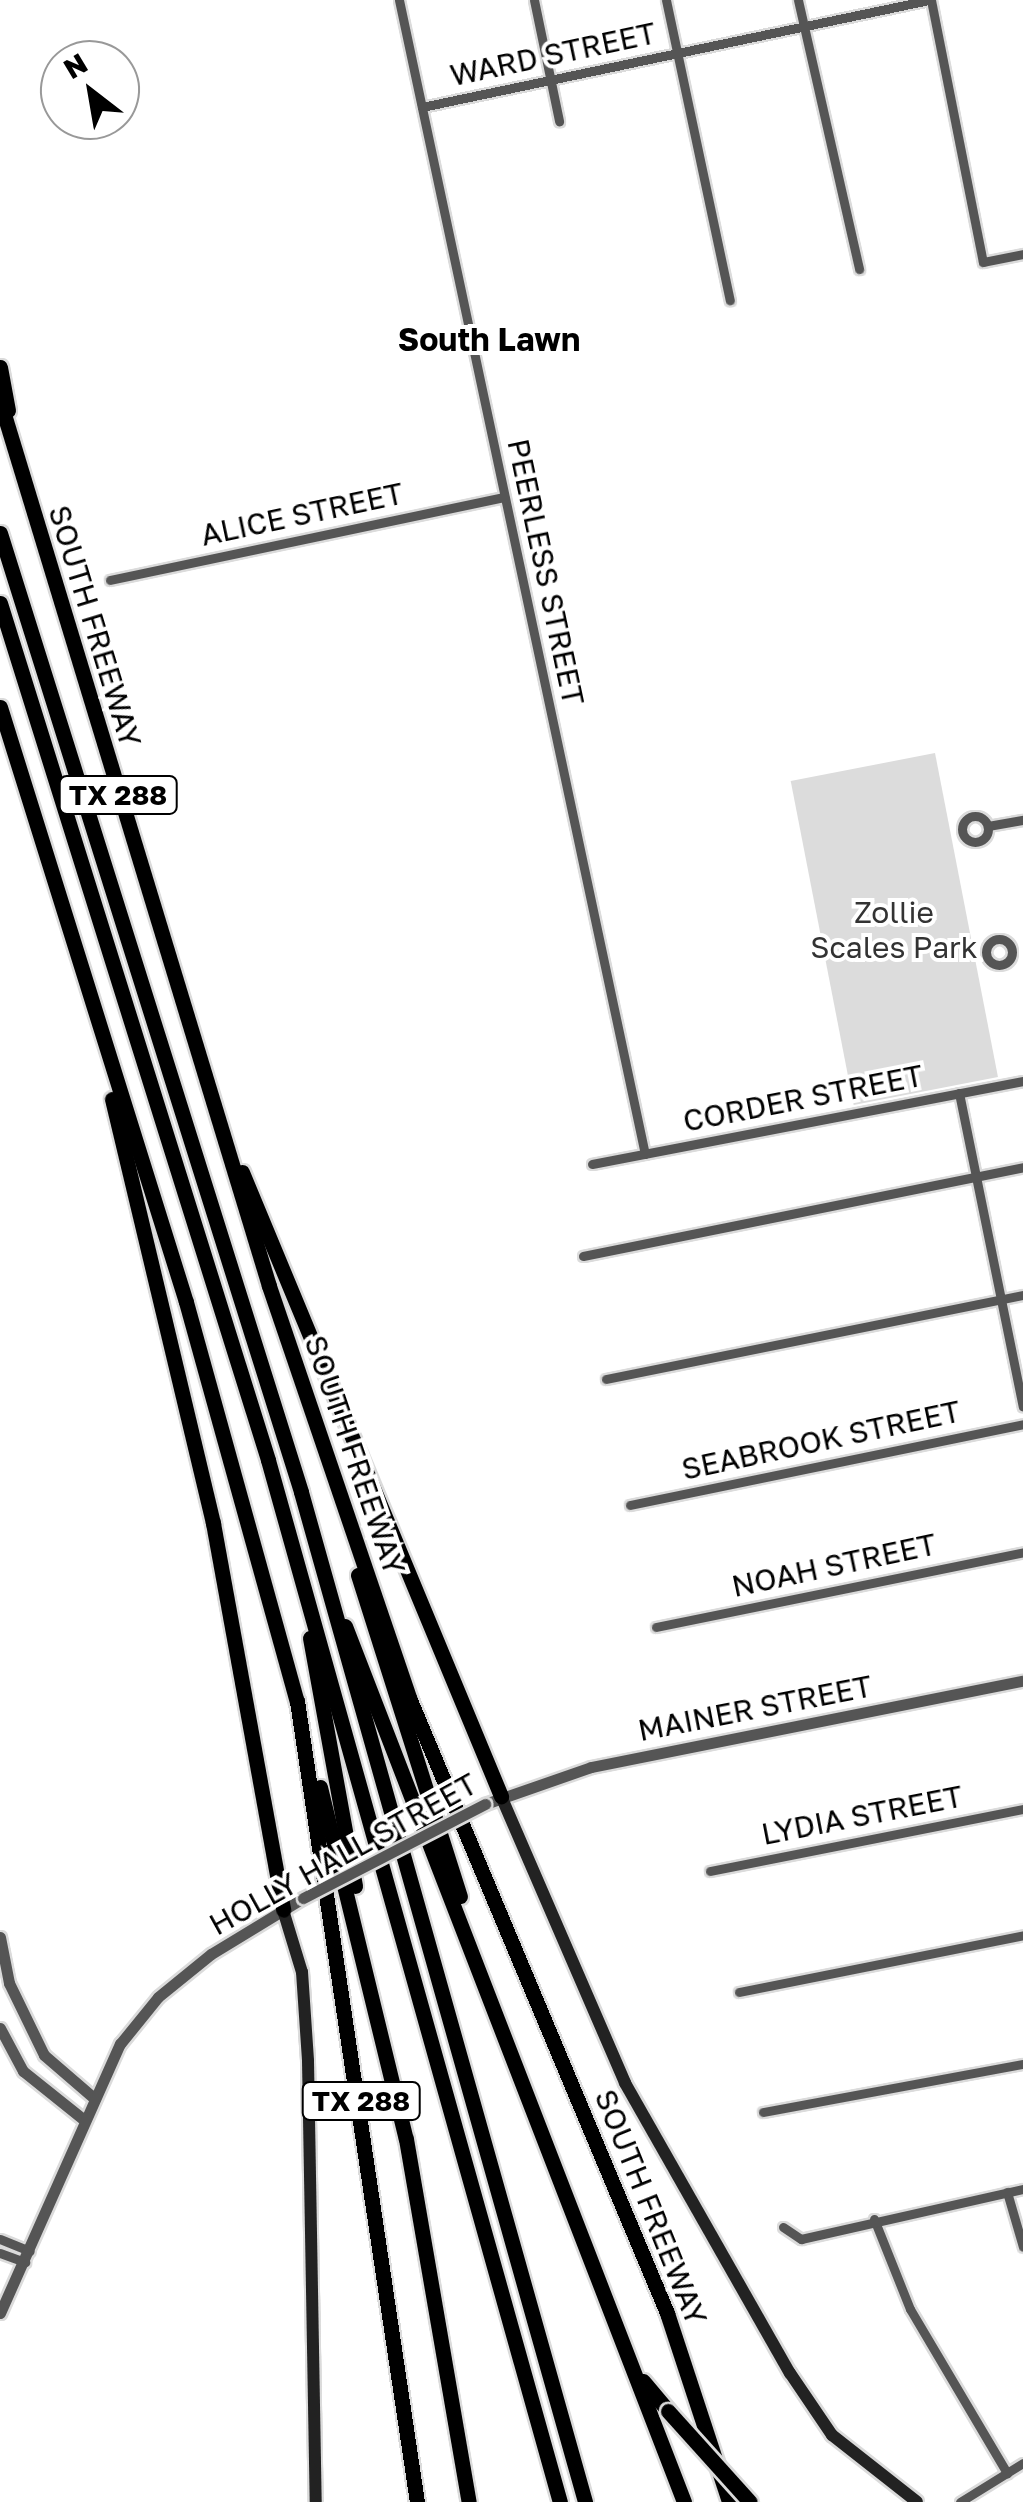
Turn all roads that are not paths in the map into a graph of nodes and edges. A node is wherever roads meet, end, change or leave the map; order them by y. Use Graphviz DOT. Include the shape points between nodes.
graph roads {
  1 [pos="399,0"];
  2 [pos="534,0"];
  3 [pos="666,0"];
  4 [pos="798,0"];
  5 [pos="930,0"];
  6 [pos="804,27"];
  7 [pos="677,54"];
  8 [pos="552,80"];
  9 [pos="422,108"];
  10 [pos="559,121"];
  11 [pos="1023,254"];
  12 [pos="859,269"];
  13 [pos="730,300"];
  14 [pos="0,367"];
  15 [pos="0,401"];
  16 [pos="21,473"];
  17 [pos="504,497"];
  18 [pos="0,533"];
  19 [pos="110,580"];
  20 [pos="0,603"];
  21 [pos="0,707"];
  22 [pos="1023,820"];
  23 [pos="988,826"];
  24 [pos="1023,947"];
  25 [pos="1011,950"];
  26 [pos="83,978"];
  27 [pos="1023,1080"];
  28 [pos="958,1093"];
  29 [pos="217,1116"];
  30 [pos="646,1154"];
  31 [pos="592,1164"];
  32 [pos="1023,1168"];
  33 [pos="976,1177"];
  34 [pos="583,1256"];
  35 [pos="1023,1296"];
  36 [pos="1001,1300"];
  37 [pos="606,1379"];
  38 [pos="1023,1407"];
  39 [pos="1023,1424"];
  40 [pos="268,1460"];
  41 [pos="330,1468"];
  42 [pos="630,1505"];
  43 [pos="1023,1552"];
  44 [pos="333,1605"];
  45 [pos="656,1627"];
  46 [pos="1023,1681"];
  47 [pos="297,1701"];
  48 [pos="501,1796"];
  49 [pos="1023,1809"];
  50 [pos="710,1871"];
  51 [pos="283,1910"];
  52 [pos="358,1930"];
  53 [pos="1023,1936"];
  54 [pos="0,1938"];
  55 [pos="5,1988"];
  56 [pos="739,1992"];
  57 [pos="496,2010"];
  58 [pos="0,2028"];
  59 [pos="1023,2064"];
  60 [pos="95,2099"];
  61 [pos="763,2112"];
  62 [pos="83,2119"];
  63 [pos="1023,2189"];
  64 [pos="1007,2192"];
  65 [pos="874,2219"];
  66 [pos="783,2227"];
  67 [pos="0,2239"];
  68 [pos="1023,2247"];
  69 [pos="0,2253"];
  70 [pos="27,2256"];
  71 [pos="0,2313"];
  72 [pos="635,2370"];
  73 [pos="449,2390"];
  74 [pos="1023,2462"];
  75 [pos="1007,2472"];
  76 [pos="316,2502"];
  77 [pos="417,2502"];
  78 [pos="458,2502"];
  79 [pos="469,2502"];
  80 [pos="560,2502"];
  81 [pos="584,2502"];
  82 [pos="684,2502"];
  83 [pos="729,2502"];
  84 [pos="750,2502"];
  85 [pos="918,2502"];
  86 [pos="960,2502"];
  1 -- 9 [label="street, PEERLESS STREET"];
  2 -- 8 [label="street"];
  3 -- 7 [label="street"];
  4 -- 6 [label="street"];
  5 -- 6 [label="street, WARD STREET"];
  5 -- 11 [label="street" via="984,262"];
  6 -- 7 [label="street, WARD STREET"];
  6 -- 12 [label="street"];
  7 -- 8 [label="street, WARD STREET"];
  7 -- 13 [label="street"];
  8 -- 9 [label="street, WARD STREET"];
  8 -- 10 [label="street"];
  9 -- 17 [label="street, PEERLESS STREET"];
  14 -- 16 [label="highway"];
  15 -- 16 [label="highway, SOUTH FREEWAY / TX 288"];
  16 -- 29 [label="highway, SOUTH FREEWAY / TX 288"];
  17 -- 19 [label="street, ALICE STREET"];
  17 -- 30 [label="street, PEERLESS STREET"];
  18 -- 44 [label="highway"];
  20 -- 40 [label="highway"];
  21 -- 26 [label="highway, TX 288"];
  22 -- 23 [label="street"];
  24 -- 25 [label="street"];
  26 -- 47 [label="highway, TX 288" via="186,1302"];
  26 -- 51 [label="highway" via="210,1506 278,1844"];
  27 -- 28 [label="street, CORDER STREET"];
  28 -- 30 [label="street, CORDER STREET"];
  28 -- 33 [label="street"];
  29 -- 41 [label="highway, SOUTH FREEWAY / TX 288"];
  29 -- 48 [label="highway" via="304,1308"];
  30 -- 31 [label="street, CORDER STREET"];
  32 -- 33 [label="street"];
  33 -- 34 [label="street"];
  33 -- 36 [label="street"];
  35 -- 36 [label="street"];
  36 -- 37 [label="street"];
  36 -- 38 [label="street"];
  39 -- 42 [label="street, SEABROOK STREET"];
  40 -- 52 [label="highway" via="269,1494 308,1632 347,1815"];
  40 -- 80 [label="highway"];
  41 -- 57 [label="highway" via="384,1666"];
  41 -- 83 [label="highway, SOUTH FREEWAY / TX 288" via="410,1700 667,2313"];
  43 -- 45 [label="street, NOAH STREET"];
  44 -- 57 [label="highway" via="357,1648"];
  44 -- 81 [label="highway"];
  46 -- 48 [label="street, MAINER STREET" via="591,1767"];
  47 -- 52 [label="highway"];
  47 -- 77 [label="highway, TX 288"];
  48 -- 51 [label="street, HOLLY HALL STREET, bridge"];
  48 -- 85 [label="main road" via="625,2084 832,2435"];
  49 -- 50 [label="street, LYDIA STREET"];
  51 -- 60 [label="street, HOLLY HALL STREET" via="158,1997 120,2044"];
  51 -- 76 [label="main road" via="302,1972 308,2061"];
  52 -- 73 [label="highway" via="406,2140"];
  53 -- 56 [label="street"];
  54 -- 55 [label="street"];
  55 -- 60 [label="street" via="44,2055"];
  57 -- 72 [label="highway"];
  58 -- 62 [label="street" via="22,2071"];
  59 -- 61 [label="street"];
  60 -- 62 [label="street, HOLLY HALL STREET"];
  62 -- 70 [label="street, HOLLY HALL STREET"];
  63 -- 64 [label="street"];
  64 -- 65 [label="street"];
  64 -- 68 [label="street"];
  65 -- 66 [label="street" via="801,2239"];
  65 -- 75 [label="street" via="903,2295"];
  67 -- 70 [label="street"];
  69 -- 70 [label="street"];
  70 -- 71 [label="street, HOLLY HALL STREET"];
  72 -- 82 [label="highway"];
  72 -- 84 [label="highway, bridge"];
  73 -- 78 [label="highway"];
  73 -- 79 [label="highway"];
  74 -- 75 [label="street"];
  75 -- 86 [label="street"];
}
